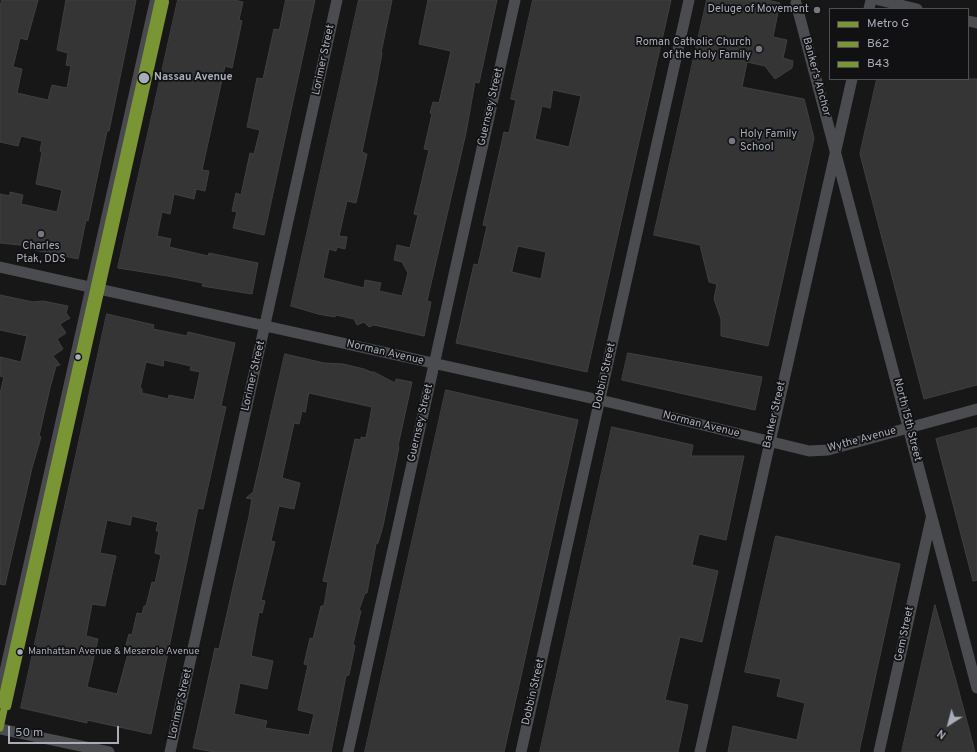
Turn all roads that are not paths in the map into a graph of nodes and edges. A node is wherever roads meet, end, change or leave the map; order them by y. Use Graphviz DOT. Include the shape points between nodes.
graph roads {
  1 [pos="158,0"];
  2 [pos="337,0"];
  3 [pos="515,0"];
  4 [pos="689,0"];
  5 [pos="879,0"];
  6 [pos="796,2"];
  7 [pos="913,8"];
  8 [pos="852,80"];
  9 [pos="836,152"];
  10 [pos="0,267"];
  11 [pos="93,288"];
  12 [pos="265,326"];
  13 [pos="434,364"];
  14 [pos="599,400"];
  15 [pos="977,409"];
  16 [pos="909,427"];
  17 [pos="769,441"];
  18 [pos="931,517"];
  19 [pos="977,688"];
  20 [pos="0,705"];
  21 [pos="0,729"];
  22 [pos="109,752"];
  23 [pos="170,752"];
  24 [pos="348,752"];
  25 [pos="521,752"];
  26 [pos="700,752"];
  27 [pos="879,752"];
  1 -- 11 [label="street"];
  2 -- 12 [label="street, Lorimer Street"];
  3 -- 13 [label="street, Guernsey Street"];
  4 -- 14 [label="street, Dobbin Street"];
  5 -- 7 [label="street"];
  6 -- 9 [label="street, Banker's Anchor"];
  8 -- 9 [label="street, Banker Street"];
  9 -- 16 [label="street, North 15th Street"];
  9 -- 17 [label="street, Banker Street"];
  10 -- 11 [label="street, Norman Avenue"];
  11 -- 12 [label="street, Norman Avenue"];
  11 -- 20 [label="street"];
  12 -- 13 [label="street, Norman Avenue"];
  12 -- 23 [label="street, Lorimer Street"];
  13 -- 14 [label="street, Norman Avenue"];
  13 -- 24 [label="street, Guernsey Street"];
  14 -- 17 [label="street, Norman Avenue"];
  14 -- 25 [label="street, Dobbin Street"];
  15 -- 16 [label="street, Wythe Avenue"];
  16 -- 17 [label="street, Wythe Avenue" via="818,452"];
  16 -- 18 [label="street, North 15th Street"];
  17 -- 26 [label="street, Banker Street"];
  18 -- 19 [label="street, North 15th Street"];
  18 -- 27 [label="street, Gem Street"];
  21 -- 22 [label="street"];
}
